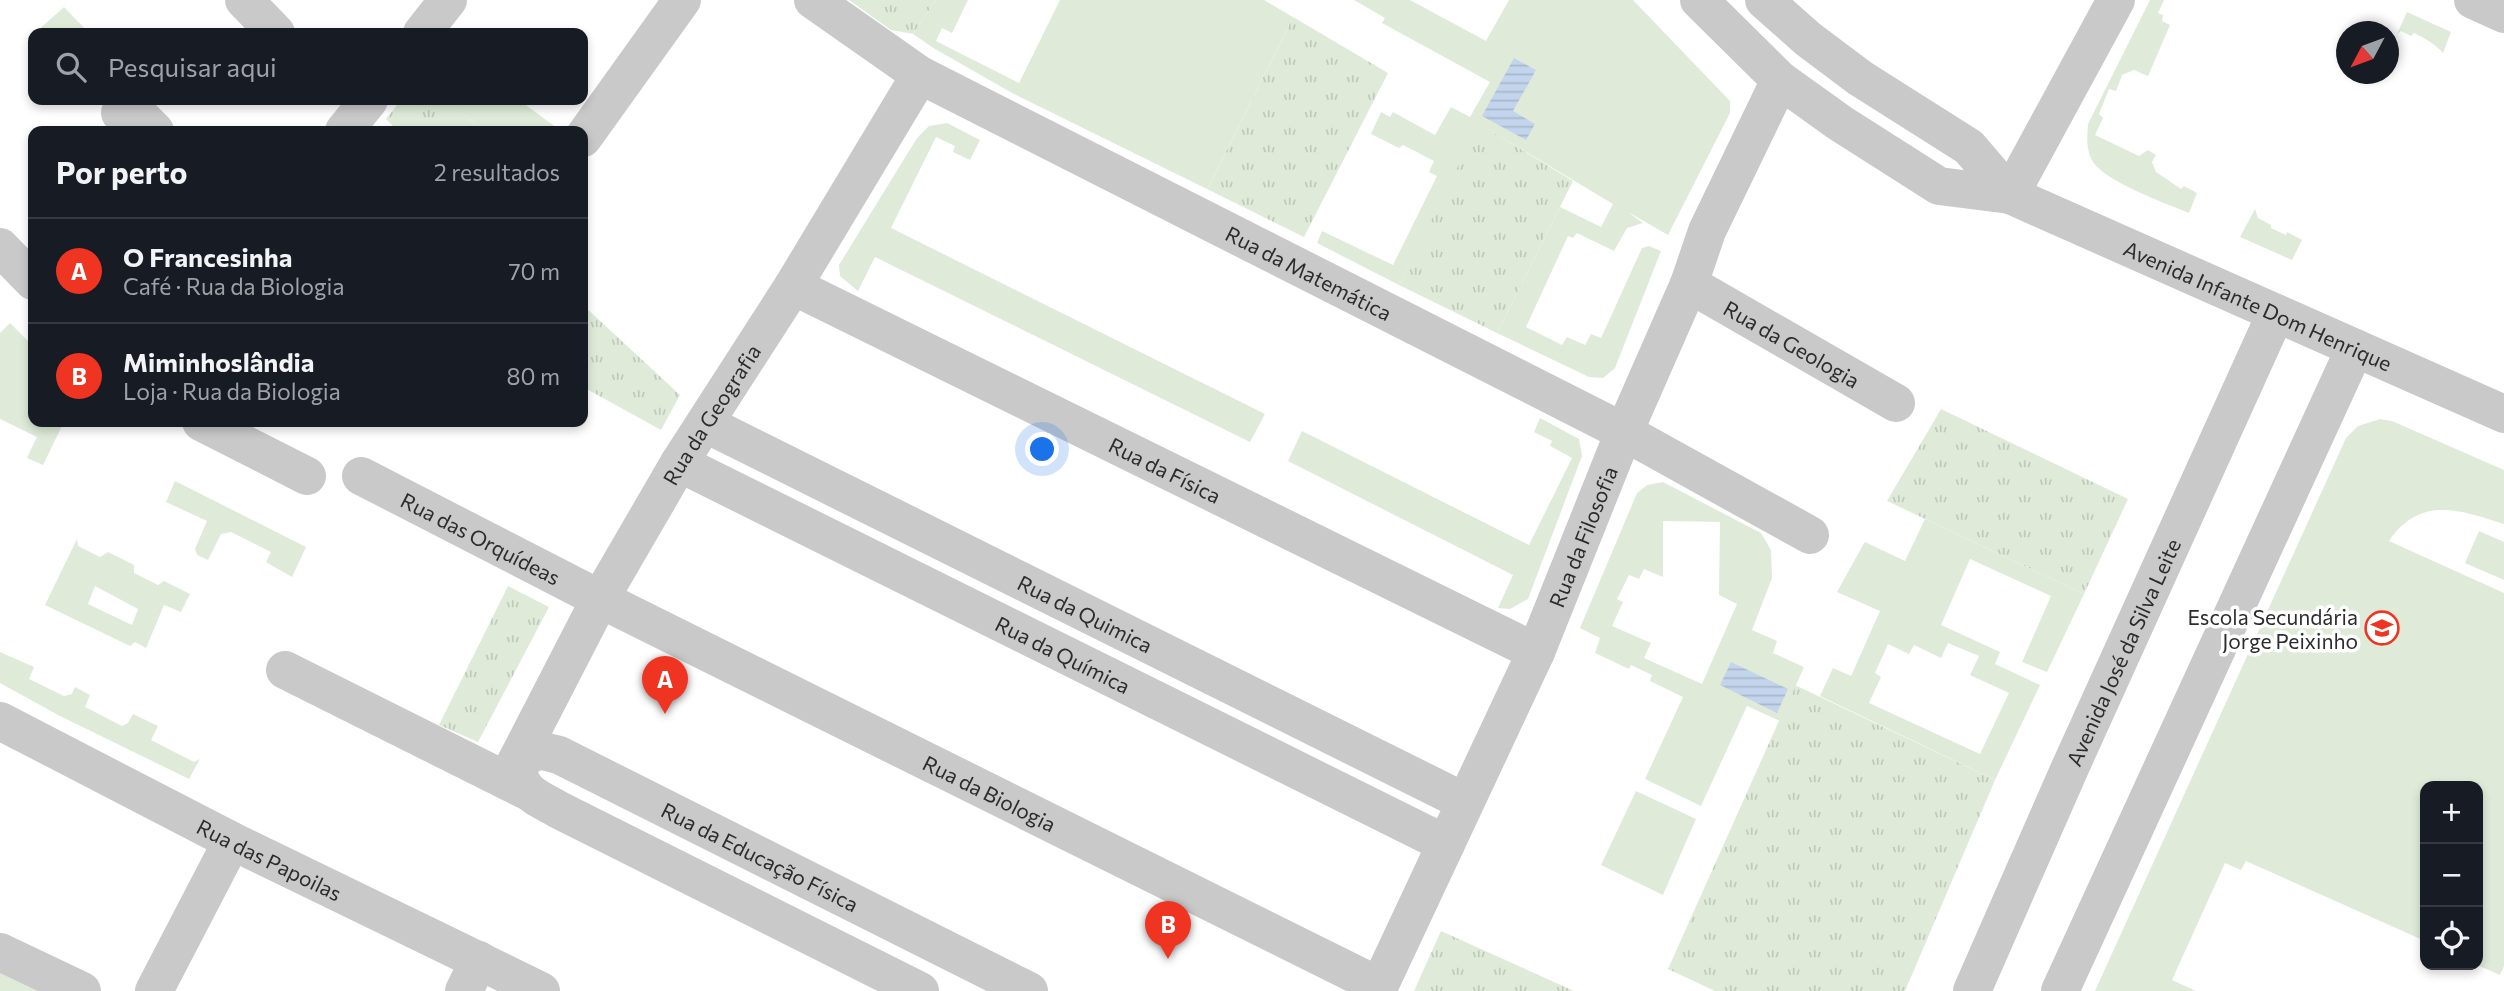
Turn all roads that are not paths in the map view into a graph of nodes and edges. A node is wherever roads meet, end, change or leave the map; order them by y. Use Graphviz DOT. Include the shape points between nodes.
graph roads {
  1 [pos="244,0"];
  2 [pos="448,0"];
  3 [pos="682,0"];
  4 [pos="813,0"];
  5 [pos="1699,0"];
  6 [pos="1764,0"];
  7 [pos="2116,0"];
  8 [pos="2473,0"];
  9 [pos="2504,14"];
  10 [pos="271,28"];
  11 [pos="426,28"];
  12 [pos="920,75"];
  13 [pos="1780,80"];
  14 [pos="120,113"];
  15 [pos="150,126"];
  16 [pos="588,131"];
  17 [pos="2010,195"];
  18 [pos="0,247"];
  19 [pos="28,276"];
  20 [pos="1689,284"];
  21 [pos="793,286"];
  22 [pos="2276,313"];
  23 [pos="2355,348"];
  24 [pos="1896,403"];
  25 [pos="2504,414"];
  26 [pos="706,424"];
  27 [pos="211,427"];
  28 [pos="1624,432"];
  29 [pos="679,463"];
  30 [pos="307,476"];
  31 [pos="361,476"];
  32 [pos="1810,535"];
  33 [pos="600,599"];
  34 [pos="1086,612"];
  35 [pos="1536,652"];
  36 [pos="1071,657"];
  37 [pos="285,670"];
  38 [pos="0,721"];
  39 [pos="521,776"];
  40 [pos="1465,802"];
  41 [pos="232,841"];
  42 [pos="1446,844"];
  43 [pos="929,940"];
  44 [pos="0,952"];
  45 [pos="471,975"];
  46 [pos="914,988"];
  47 [pos="1378,989"];
  48 [pos="82,991"];
  49 [pos="153,991"];
  50 [pos="541,991"];
  51 [pos="1029,991"];
  52 [pos="1972,991"];
  53 [pos="2060,991"];
  1 -- 10 [label="street"];
  2 -- 11 [label="street"];
  3 -- 16 [label="street"];
  4 -- 12 [label="street, Rua da Matemática"];
  5 -- 13 [label="street, Avenida Infante Dom Henrique"];
  6 -- 17 [label="street, Avenida Infante Dom Henrique" via="1860,78 1969,147"];
  7 -- 17 [label="street"];
  8 -- 9 [label="street"];
  12 -- 21 [label="street, Rua da Geografia"];
  12 -- 28 [label="street, Rua da Matemática"];
  13 -- 17 [label="street, Avenida Infante Dom Henrique" via="1939,186"];
  13 -- 20 [label="street, Rua da Filosofia" via="1707,231"];
  14 -- 15 [label="street" via="141,117"];
  17 -- 22 [label="street, Avenida Infante Dom Henrique"];
  18 -- 19 [label="street"];
  20 -- 24 [label="street, Rua da Geologia"];
  20 -- 28 [label="street, Rua da Filosofia"];
  21 -- 26 [label="street, Rua da Geografia"];
  21 -- 35 [label="street, Rua da Física"];
  22 -- 23 [label="street, Avenida Infante Dom Henrique"];
  22 -- 52 [label="street, Avenida José da Silva Leite"];
  23 -- 25 [label="street, Avenida Infante Dom Henrique"];
  23 -- 53 [label="street"];
  26 -- 29 [label="street, Rua da Geografia"];
  26 -- 34 [label="street, Rua da Quimica"];
  27 -- 30 [label="street"];
  28 -- 32 [label="street, Rua da Matemática"];
  28 -- 35 [label="street, Rua da Filosofia"];
  29 -- 33 [label="street, Rua da Geografia"];
  29 -- 36 [label="street, Rua da Química"];
  31 -- 33 [label="street, Rua das Orquídeas"];
  33 -- 39 [label="street, Rua da Geografia"];
  33 -- 47 [label="street, Rua da Biologia"];
  34 -- 36 [label="street" via="1073,623 1065,642"];
  34 -- 40 [label="street, Rua da Quimica"];
  35 -- 40 [label="street, Rua da Filosofia"];
  36 -- 42 [label="street, Rua da Química"];
  37 -- 39 [label="street" via="458,757"];
  38 -- 41 [label="street, Rua das Papoilas"];
  39 -- 43 [label="street, Rua da Educação Física" via="540,750 559,755"];
  39 -- 46 [label="street" via="559,810"];
  40 -- 42 [label="street, Rua da Filosofia"];
  41 -- 45 [label="street, Rua das Papoilas"];
  41 -- 49 [label="street"];
  42 -- 47 [label="street, Rua da Filosofia"];
  43 -- 46 [label="street" via="906,964"];
  43 -- 51 [label="street, Rua da Educação Física"];
  44 -- 48 [label="street"];
  45 -- 50 [label="street, Rua das Papoilas"];
}
